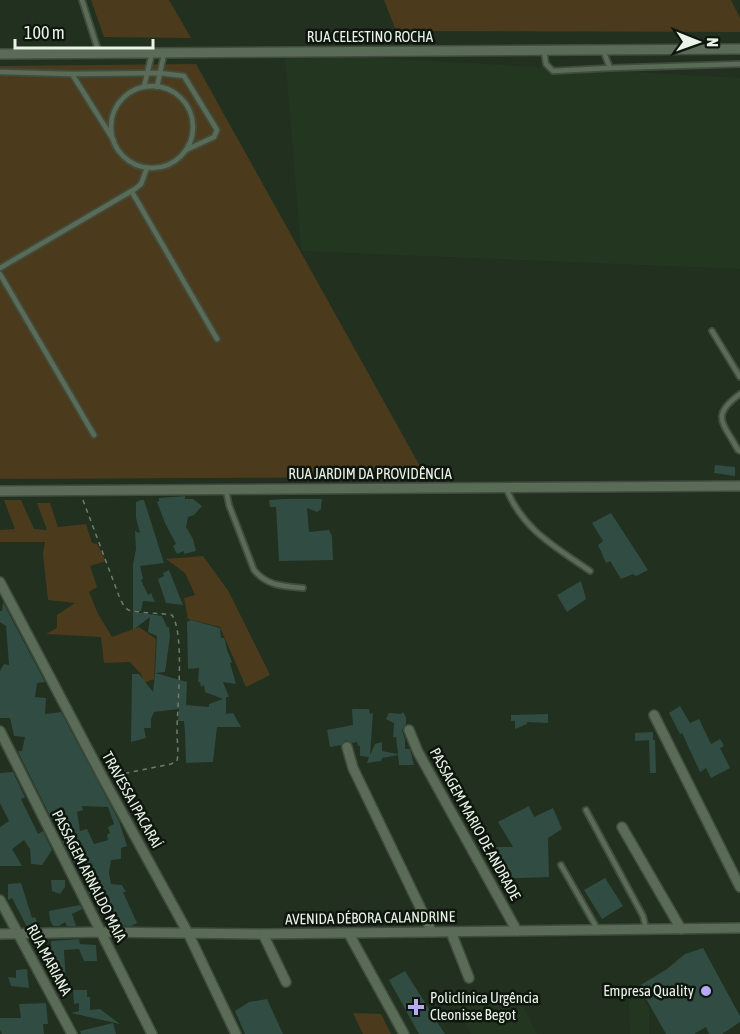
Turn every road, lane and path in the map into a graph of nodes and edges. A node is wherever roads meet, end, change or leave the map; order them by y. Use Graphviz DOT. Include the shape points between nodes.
graph roads {
  1 [pos="82,0"];
  2 [pos="740,49"];
  3 [pos="603,50"];
  4 [pos="544,51"];
  5 [pos="99,53"];
  6 [pos="152,53"];
  7 [pos="164,53"];
  8 [pos="0,54"];
  9 [pos="740,64"];
  10 [pos="610,68"];
  11 [pos="0,72"];
  12 [pos="147,73"];
  13 [pos="160,73"];
  14 [pos="72,74"];
  15 [pos="144,87"];
  16 [pos="157,87"];
  17 [pos="114,141"];
  18 [pos="186,150"];
  19 [pos="147,168"];
  20 [pos="132,192"];
  21 [pos="0,268"];
  22 [pos="0,274"];
  23 [pos="712,331"];
  24 [pos="217,339"];
  25 [pos="740,377"];
  26 [pos="740,394"];
  27 [pos="94,435"];
  28 [pos="740,451"];
  29 [pos="740,486"];
  30 [pos="506,488"];
  31 [pos="80,490"];
  32 [pos="226,490"];
  33 [pos="0,491"];
  34 [pos="590,571"];
  35 [pos="0,582"];
  36 [pos="303,588"];
  37 [pos="654,715"];
  38 [pos="409,730"];
  39 [pos="0,731"];
  40 [pos="347,747"];
  41 [pos="103,778"];
  42 [pos="586,810"];
  43 [pos="622,827"];
  44 [pos="561,865"];
  45 [pos="740,887"];
  46 [pos="0,900"];
  47 [pos="740,928"];
  48 [pos="646,929"];
  49 [pos="681,929"];
  50 [pos="598,930"];
  51 [pos="517,931"];
  52 [pos="101,932"];
  53 [pos="451,932"];
  54 [pos="188,933"];
  55 [pos="349,933"];
  56 [pos="432,933"];
  57 [pos="0,934"];
  58 [pos="17,934"];
  59 [pos="264,934"];
  60 [pos="469,978"];
  61 [pos="286,982"];
  62 [pos="72,1034"];
  63 [pos="152,1034"];
  64 [pos="236,1034"];
  65 [pos="404,1034"];
  1 -- 5 [label="lane"];
  2 -- 3 [label="street, RUA CELESTINO ROCHA"];
  3 -- 4 [label="street, RUA CELESTINO ROCHA"];
  3 -- 10 [label="lane"];
  4 -- 7 [label="street, RUA CELESTINO ROCHA"];
  4 -- 10 [label="lane" via="546,64 553,71"];
  5 -- 6 [label="street, RUA CELESTINO ROCHA"];
  5 -- 8 [label="street, RUA CELESTINO ROCHA"];
  6 -- 7 [label="street, RUA CELESTINO ROCHA"];
  6 -- 12 [label="lane"];
  7 -- 13 [label="lane"];
  9 -- 10 [label="lane"];
  11 -- 14 [label="lane"];
  12 -- 13 [label="lane"];
  12 -- 14 [label="lane"];
  12 -- 15 [label="lane"];
  13 -- 16 [label="lane"];
  13 -- 18 [label="lane" via="184,76 217,130 214,137"];
  14 -- 17 [label="lane"];
  15 -- 16 [label="lane"];
  15 -- 17 [label="lane" via="128,94 118,105 112,119"];
  16 -- 18 [label="lane" via="177,95 190,113 192,136"];
  17 -- 19 [label="lane" via="127,159"];
  18 -- 19 [label="lane" via="169,164"];
  19 -- 20 [label="lane" via="141,184"];
  20 -- 21 [label="lane"];
  20 -- 24 [label="lane"];
  22 -- 27 [label="lane"];
  23 -- 25 [label="lane"];
  26 -- 28 [label="lane" via="722,410 721,417"];
  29 -- 30 [label="street, RUA JARDIM DA PROVIDÊNCIA"];
  30 -- 32 [label="street, RUA JARDIM DA PROVIDÊNCIA"];
  30 -- 34 [label="lane" via="519,514 533,529"];
  31 -- 32 [label="street, RUA JARDIM DA PROVIDÊNCIA"];
  31 -- 33 [label="street, RUA JARDIM DA PROVIDÊNCIA"];
  31 -- 41 [label="path" via="127,610 172,615 176,621 177,761"];
  32 -- 36 [label="lane" via="254,570 261,579 271,585"];
  35 -- 41 [label="street, TRAVESSA IPACARAÍ"];
  37 -- 45 [label="street"];
  38 -- 51 [label="street, PASSAGEM MARIO DE ANDRADE"];
  39 -- 52 [label="street, PASSAGEM ARNALDO MAIA"];
  40 -- 56 [label="street" via="353,768"];
  41 -- 54 [label="street, TRAVESSA IPACARAÍ"];
  42 -- 48 [label="lane" via="643,916"];
  43 -- 49 [label="street"];
  44 -- 50 [label="lane"];
  46 -- 58 [label="street, RUA MARIANA"];
  47 -- 49 [label="street, AVENIDA DÉBORA CALANDRINE"];
  48 -- 49 [label="street, AVENIDA DÉBORA CALANDRINE"];
  48 -- 50 [label="street, AVENIDA DÉBORA CALANDRINE"];
  50 -- 51 [label="street, AVENIDA DÉBORA CALANDRINE"];
  51 -- 53 [label="street, AVENIDA DÉBORA CALANDRINE"];
  52 -- 54 [label="street, AVENIDA DÉBORA CALANDRINE"];
  52 -- 58 [label="street, AVENIDA DÉBORA CALANDRINE"];
  52 -- 63 [label="street, PASSAGEM ARNALDO MAIA"];
  53 -- 56 [label="street, AVENIDA DÉBORA CALANDRINE"];
  53 -- 60 [label="street"];
  54 -- 59 [label="street, AVENIDA DÉBORA CALANDRINE"];
  54 -- 64 [label="street, TRAVESSA IPACARAÍ"];
  55 -- 56 [label="street, AVENIDA DÉBORA CALANDRINE"];
  55 -- 59 [label="street, AVENIDA DÉBORA CALANDRINE"];
  55 -- 65 [label="street"];
  57 -- 58 [label="street, AVENIDA DÉBORA CALANDRINE"];
  58 -- 62 [label="street, RUA MARIANA"];
  59 -- 61 [label="street"];
}
